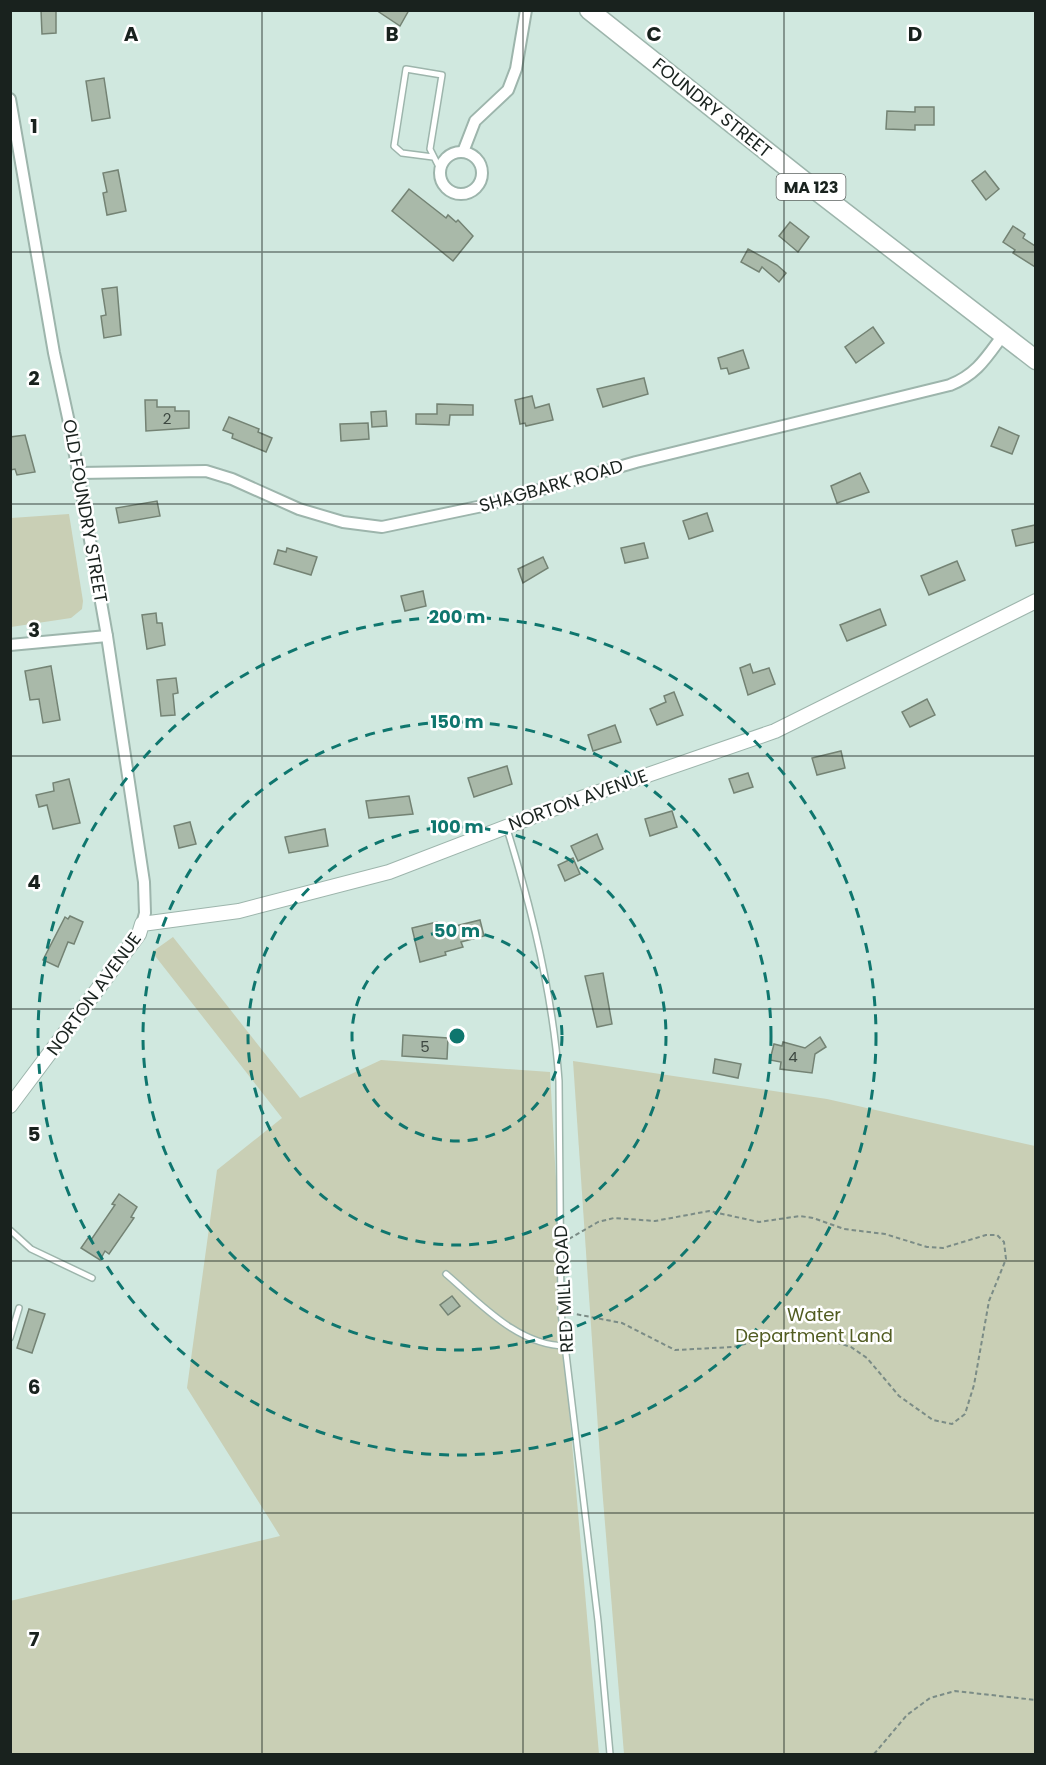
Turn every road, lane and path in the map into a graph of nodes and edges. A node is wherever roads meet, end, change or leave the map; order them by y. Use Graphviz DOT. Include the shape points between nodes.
graph roads {
  1 [pos="526,10"];
  2 [pos="589,10"];
  3 [pos="10,99"];
  4 [pos="463,152"];
  5 [pos="433,157"];
  6 [pos="440,169"];
  7 [pos="1003,335"];
  8 [pos="1035,360"];
  9 [pos="79,473"];
  10 [pos="1035,601"];
  11 [pos="107,636"];
  12 [pos="10,645"];
  13 [pos="507,827"];
  14 [pos="142,924"];
  15 [pos="10,1106"];
  16 [pos="10,1230"];
  17 [pos="559,1245"];
  18 [pos="446,1274"];
  19 [pos="93,1278"];
  20 [pos="19,1308"];
  21 [pos="561,1312"];
  22 [pos="10,1338"];
  23 [pos="566,1346"];
  24 [pos="1035,1700"];
  25 [pos="610,1755"];
  26 [pos="874,1755"];
  1 -- 4 [label="street" via="516,69 508,90 475,121"];
  2 -- 7 [label="highway, FOUNDRY STREET / MA 123"];
  3 -- 9 [label="street, OLD FOUNDRY STREET"];
  4 -- 6 [label="street" via="446,158"];
  4 -- 6 [label="street" via="476,158 482,171 473,190 453,193 442,183"];
  5 -- 5 [label="lane" via="430,149 442,75 406,69 394,146 402,153"];
  5 -- 6 [label="lane"];
  7 -- 8 [label="highway, FOUNDRY STREET / MA 123"];
  7 -- 9 [label="street, SHAGBARK ROAD" via="979,368 968,378 950,385 636,462 487,505 381,527 343,522 299,509 212,472"];
  9 -- 11 [label="street, OLD FOUNDRY STREET"];
  10 -- 13 [label="street, NORTON AVENUE" via="775,731"];
  11 -- 12 [label="street"];
  11 -- 14 [label="street, OLD FOUNDRY STREET" via="144,882 146,913"];
  13 -- 14 [label="street, NORTON AVENUE" via="379,874 239,911"];
  13 -- 17 [label="lane, RED MILL ROAD" via="524,888 557,1048"];
  14 -- 15 [label="street, NORTON AVENUE" via="122,959"];
  16 -- 19 [label="lane" via="31,1249"];
  17 -- 21 [label="lane, RED MILL ROAD"];
  17 -- 21 [label="path" via="598,1222 614,1218 655,1221 709,1211 759,1222 813,1218 844,1229 943,1248 997,1235 1004,1242 1006,1259 989,1301 965,1414 952,1424 933,1420 899,1396 867,1358 851,1347 816,1336 794,1332 733,1347 675,1350 622,1323"];
  18 -- 23 [label="lane" via="520,1333 551,1345"];
  20 -- 22 [label="lane"];
  21 -- 23 [label="lane, RED MILL ROAD"];
  23 -- 25 [label="lane, RED MILL ROAD"];
  24 -- 26 [label="path" via="955,1691 930,1698 907,1715"];
}
